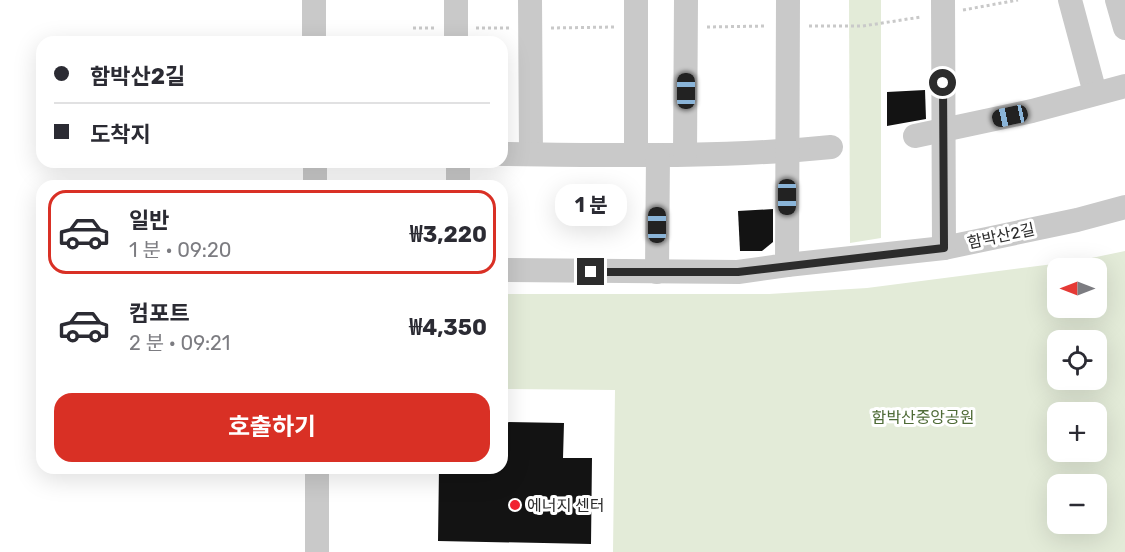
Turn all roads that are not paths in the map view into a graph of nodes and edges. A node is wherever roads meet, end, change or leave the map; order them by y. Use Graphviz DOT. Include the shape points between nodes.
graph roads {
  1 [pos="314,0"];
  2 [pos="456,0"];
  3 [pos="530,0"];
  4 [pos="636,0"];
  5 [pos="686,0"];
  6 [pos="788,0"];
  7 [pos="942,0"];
  8 [pos="1070,0"];
  9 [pos="1117,0"];
  10 [pos="1125,28"];
  11 [pos="314,36"];
  12 [pos="456,36"];
  13 [pos="1095,93"];
  14 [pos="1123,94"];
  15 [pos="943,130"];
  16 [pos="915,136"];
  17 [pos="831,147"];
  18 [pos="787,152"];
  19 [pos="508,154"];
  20 [pos="531,154"];
  21 [pos="685,154"];
  22 [pos="647,155"];
  23 [pos="1125,207"];
  24 [pos="944,248"];
  25 [pos="787,266"];
  26 [pos="508,270"];
  27 [pos="657,272"];
  28 [pos="317,474"];
  29 [pos="318,552"];
  1 -- 11 [label="street"];
  2 -- 12 [label="street"];
  3 -- 20 [label="street"];
  4 -- 22 [label="street"];
  5 -- 21 [label="street"];
  6 -- 18 [label="street"];
  7 -- 15 [label="street, 함박산2길"];
  8 -- 13 [label="street"];
  9 -- 10 [label="street"];
  13 -- 14 [label="street"];
  13 -- 15 [label="street"];
  15 -- 16 [label="street"];
  15 -- 24 [label="street, 함박산2길"];
  17 -- 18 [label="street"];
  18 -- 21 [label="street"];
  18 -- 25 [label="street"];
  19 -- 20 [label="street"];
  20 -- 22 [label="street"];
  21 -- 22 [label="street"];
  22 -- 27 [label="street"];
  23 -- 24 [label="street, 함박산2길"];
  24 -- 25 [label="street"];
  25 -- 27 [label="street" via="738,272"];
  26 -- 27 [label="street"];
  28 -- 29 [label="street"];
}
